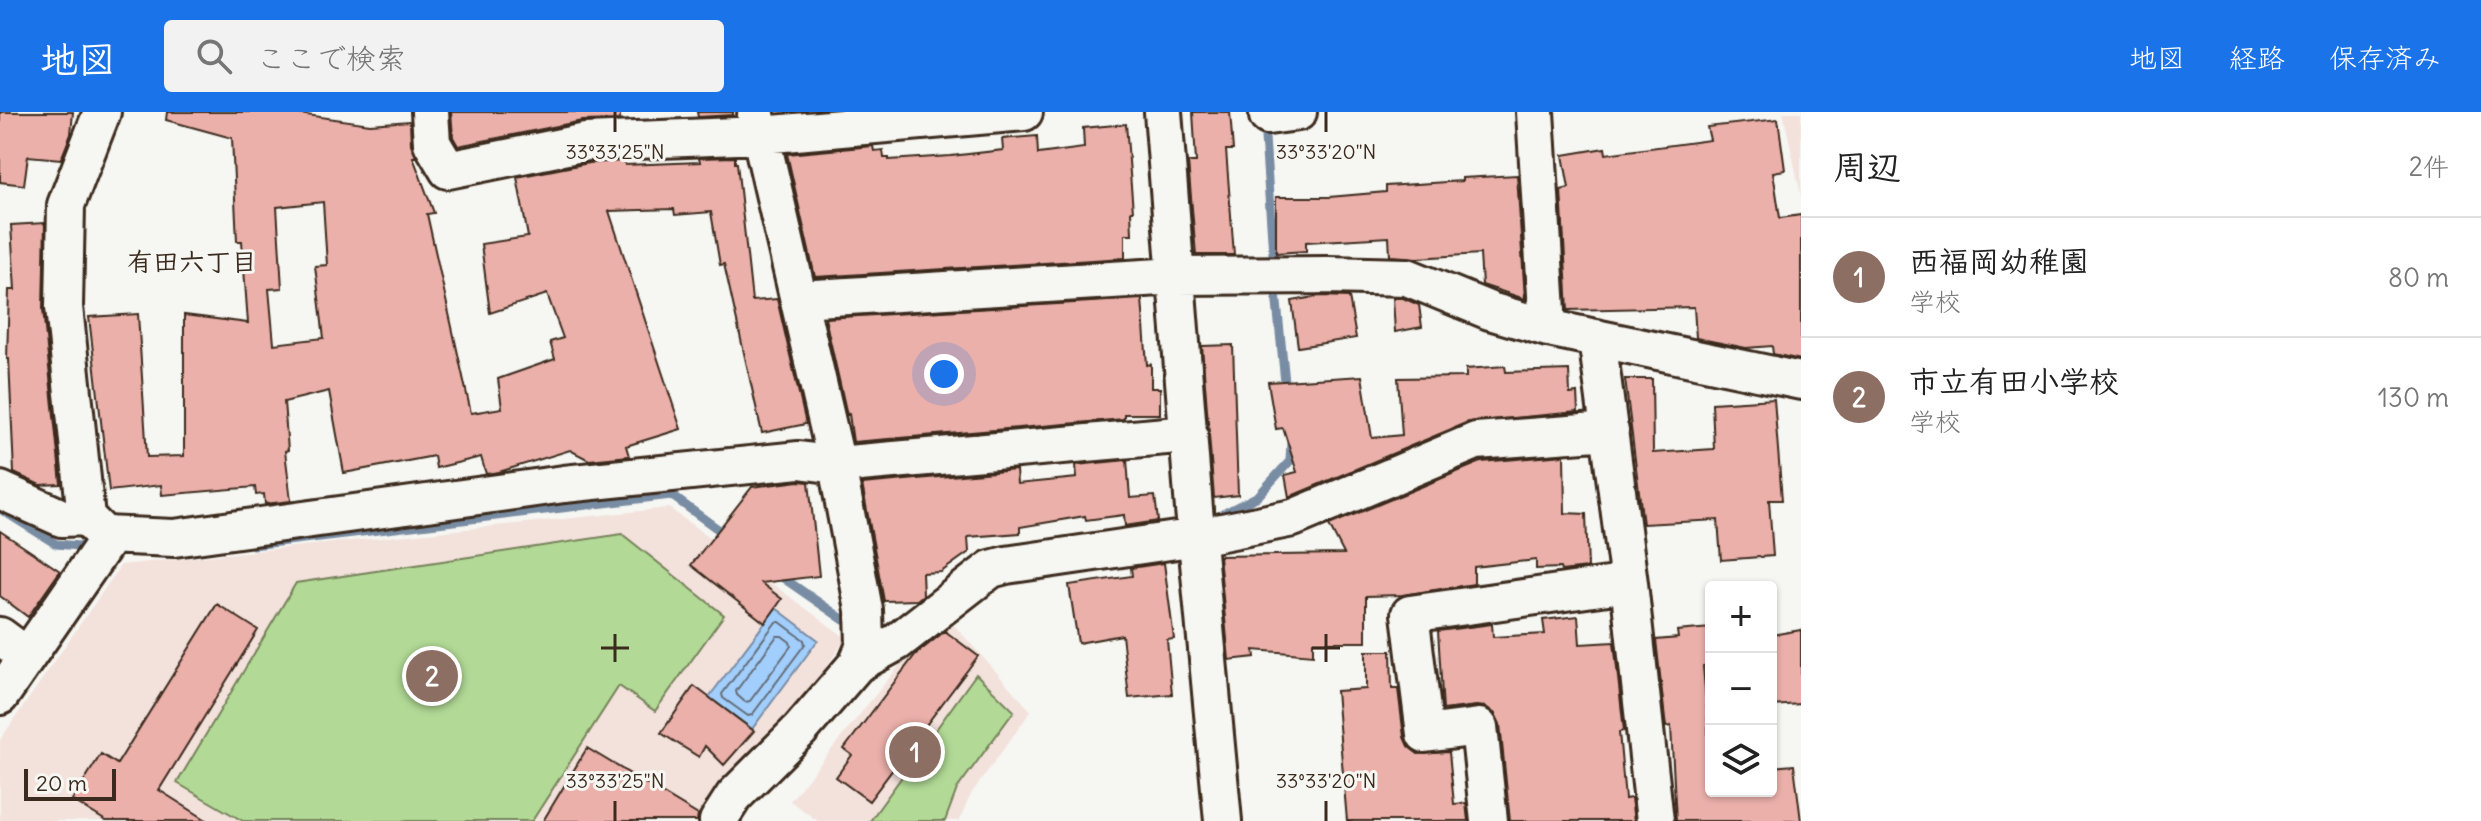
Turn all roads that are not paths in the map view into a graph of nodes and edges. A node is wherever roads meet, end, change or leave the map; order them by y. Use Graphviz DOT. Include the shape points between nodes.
graph roads {
  1 [pos="102,112"];
  2 [pos="430,112"];
  3 [pos="1024,112"];
  4 [pos="1163,112"];
  5 [pos="1535,112"];
  6 [pos="758,124"];
  7 [pos="1177,276"];
  8 [pos="799,299"];
  9 [pos="1548,328"];
  10 [pos="1597,338"];
  11 [pos="1800,391"];
  12 [pos="1610,431"];
  13 [pos="1189,434"];
  14 [pos="837,465"];
  15 [pos="0,490"];
  16 [pos="1196,523"];
  17 [pos="97,538"];
  18 [pos="1629,583"];
  19 [pos="862,640"];
  20 [pos="14,646"];
  21 [pos="0,696"];
  22 [pos="718,821"];
  23 [pos="1223,821"];
  24 [pos="1489,821"];
  25 [pos="1655,821"];
  1 -- 17 [label="street" via="66,205 64,307"];
  2 -- 6 [label="street" via="432,143 448,170 586,142"];
  3 -- 6 [label="street"];
  4 -- 7 [label="street"];
  5 -- 9 [label="street"];
  6 -- 8 [label="street"];
  7 -- 8 [label="street"];
  7 -- 9 [label="street" via="1407,277"];
  7 -- 13 [label="street"];
  8 -- 14 [label="street"];
  9 -- 10 [label="street"];
  10 -- 11 [label="street"];
  10 -- 12 [label="street"];
  12 -- 16 [label="street" via="1476,441 1293,518"];
  12 -- 18 [label="street"];
  13 -- 14 [label="street"];
  13 -- 16 [label="street"];
  14 -- 17 [label="street" via="799,460 564,484 174,538"];
  14 -- 19 [label="street"];
  15 -- 17 [label="street"];
  16 -- 19 [label="street" via="991,569 897,642"];
  16 -- 23 [label="street"];
  17 -- 20 [label="street"];
  18 -- 24 [label="street" via="1410,614 1425,734 1479,727"];
  18 -- 25 [label="street"];
  19 -- 22 [label="street" via="800,730 734,796"];
  20 -- 21 [label="street"];
}
